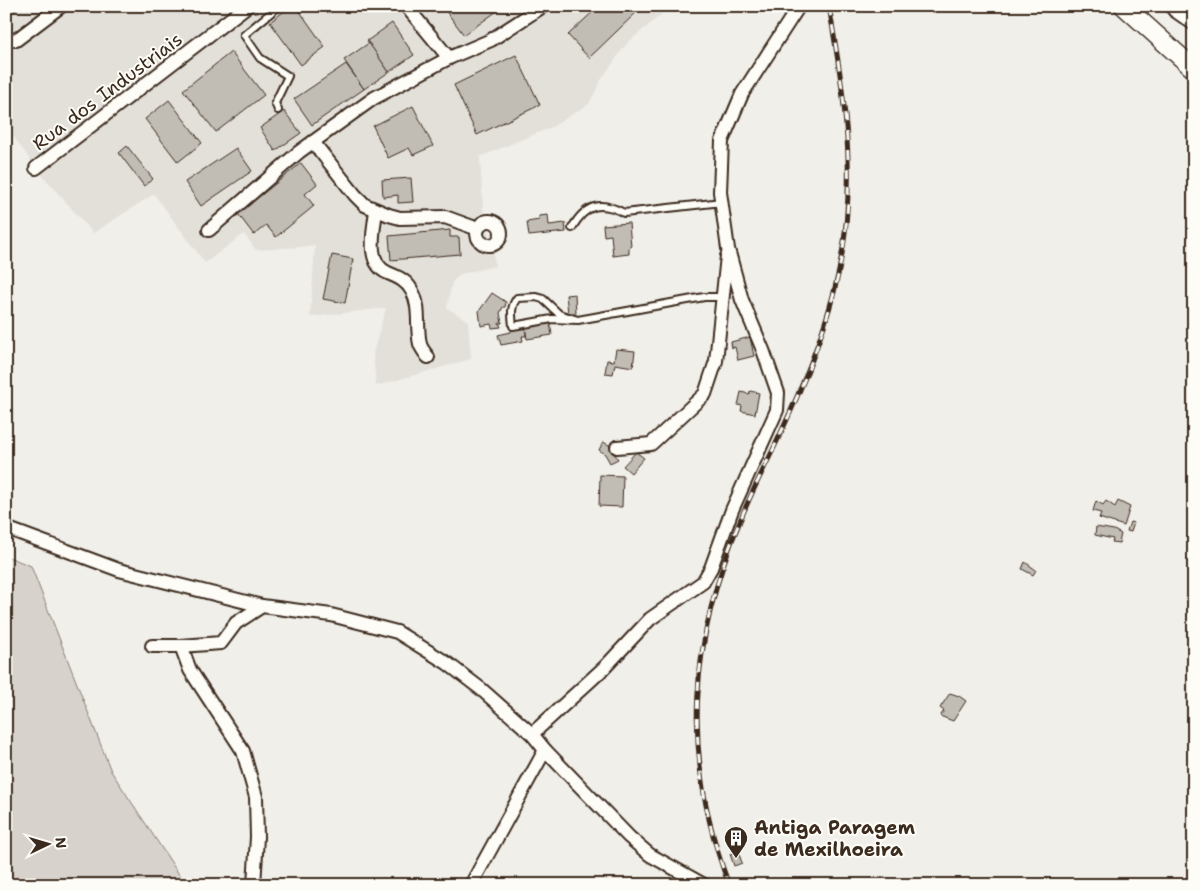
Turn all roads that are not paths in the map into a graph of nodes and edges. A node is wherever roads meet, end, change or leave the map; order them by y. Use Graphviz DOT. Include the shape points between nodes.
graph roads {
  1 [pos="61,6"];
  2 [pos="247,6"];
  3 [pos="279,6"];
  4 [pos="406,6"];
  5 [pos="543,6"];
  6 [pos="799,6"];
  7 [pos="1126,6"];
  8 [pos="1178,6"];
  9 [pos="1194,24"];
  10 [pos="6,39"];
  11 [pos="1194,57"];
  12 [pos="449,58"];
  13 [pos="1194,69"];
  14 [pos="278,110"];
  15 [pos="314,142"];
  16 [pos="36,168"];
  17 [pos="722,202"];
  18 [pos="376,210"];
  19 [pos="572,228"];
  20 [pos="478,229"];
  21 [pos="209,230"];
  22 [pos="728,249"];
  23 [pos="723,297"];
  24 [pos="578,320"];
  25 [pos="428,357"];
  26 [pos="616,447"];
  27 [pos="6,528"];
  28 [pos="262,606"];
  29 [pos="152,646"];
  30 [pos="181,646"];
  31 [pos="532,734"];
  32 [pos="545,750"];
  33 [pos="254,885"];
  34 [pos="471,885"];
  35 [pos="704,885"];
  1 -- 10 [label="street" via="16,40"];
  2 -- 16 [label="street, Rua dos Industriais"];
  3 -- 14 [label="lane" via="244,35 260,58 288,76 275,103"];
  4 -- 12 [label="street"];
  5 -- 12 [label="street" via="491,40"];
  6 -- 17 [label="street" via="742,94 722,141"];
  7 -- 11 [label="main road"];
  7 -- 13 [label="main road"];
  8 -- 9 [label="street" via="1174,10"];
  12 -- 15 [label="street" via="374,98"];
  15 -- 18 [label="street" via="355,195"];
  15 -- 21 [label="street"];
  17 -- 19 [label="lane" via="624,213 594,206 578,217"];
  17 -- 22 [label="street"];
  18 -- 20 [label="street" via="400,218 446,217"];
  18 -- 25 [label="street" via="372,252 384,271 406,282 413,292 420,346"];
  22 -- 23 [label="street"];
  22 -- 31 [label="street" via="742,300 778,393 777,410 703,582 650,619 605,667"];
  23 -- 24 [label="lane" via="704,297"];
  23 -- 26 [label="street" via="716,361 705,394 651,444"];
  24 -- 24 [label="lane" via="559,314 536,297 517,298 513,303 513,326 552,319"];
  27 -- 28 [label="street" via="119,570"];
  28 -- 30 [label="street" via="236,623 221,642"];
  28 -- 31 [label="street" via="331,615 397,632 447,663"];
  29 -- 30 [label="street"];
  30 -- 33 [label="street" via="190,670 243,751 256,797"];
  31 -- 32 [label="street"];
  32 -- 34 [label="street"];
  32 -- 35 [label="street" via="650,855"];
}
